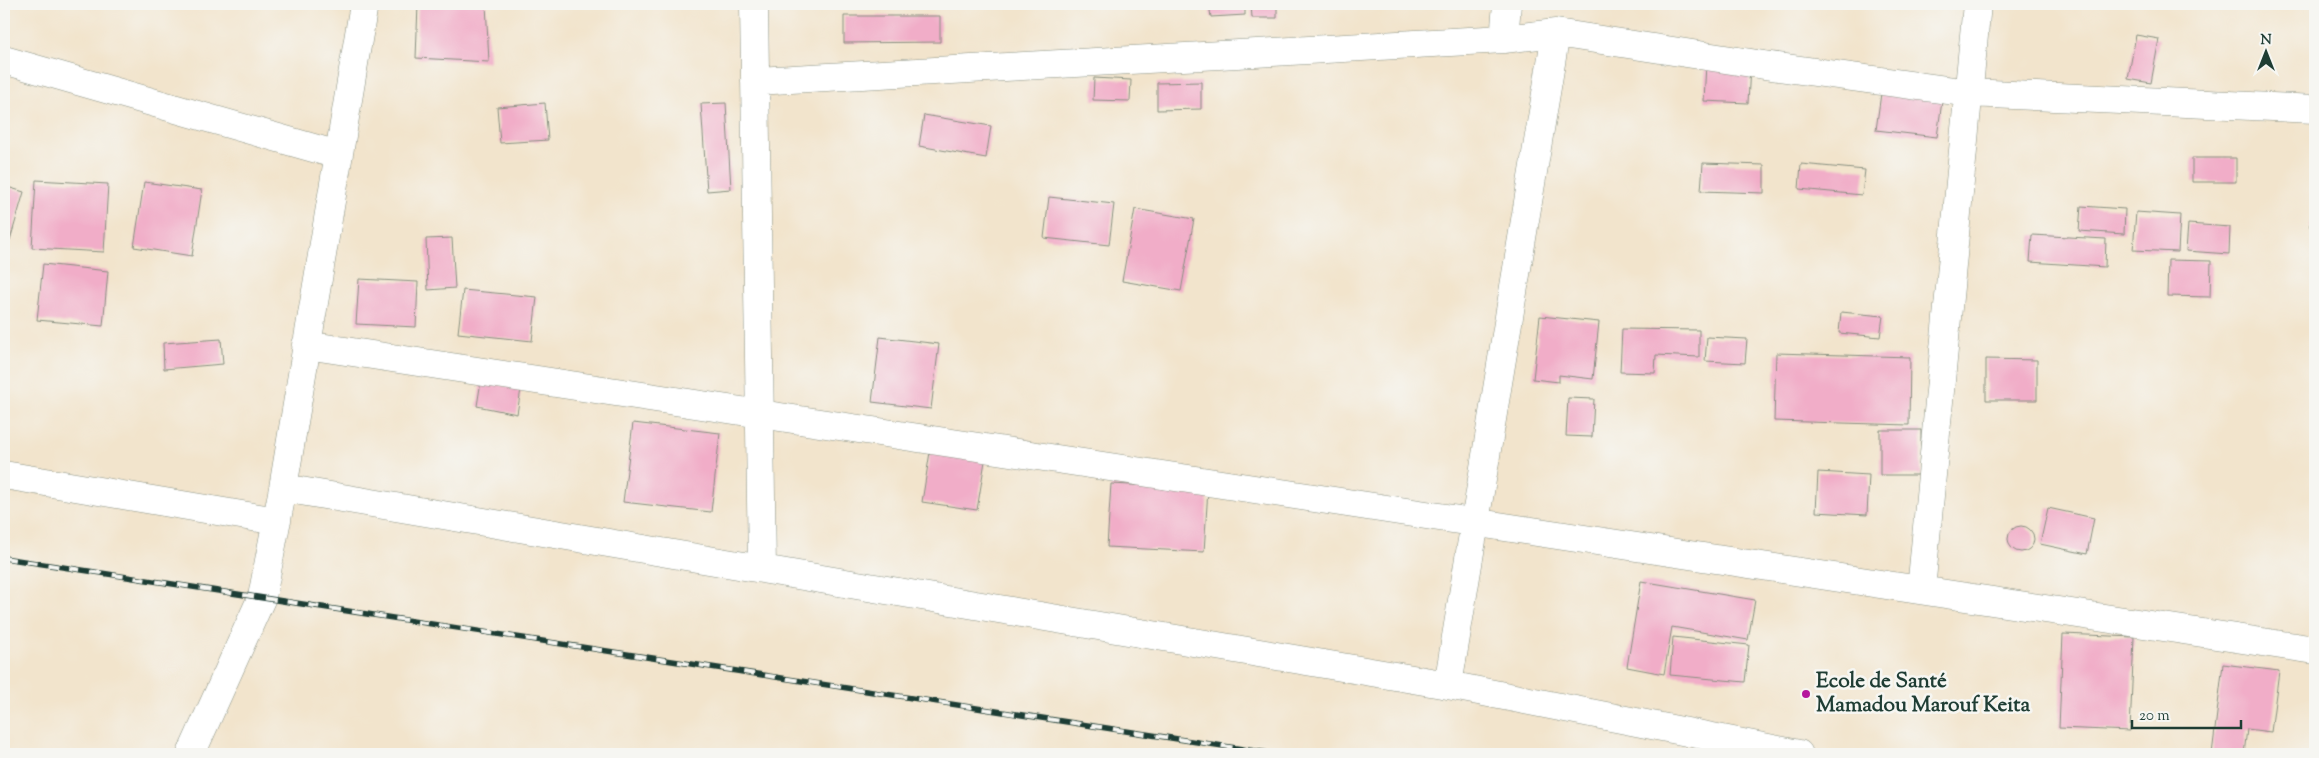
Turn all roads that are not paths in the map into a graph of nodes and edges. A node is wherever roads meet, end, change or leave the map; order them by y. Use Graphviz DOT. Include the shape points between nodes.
graph roads {
  1 [pos="364,4"];
  2 [pos="754,4"];
  3 [pos="1507,4"];
  4 [pos="1977,4"];
  5 [pos="1556,33"];
  6 [pos="1504,39"];
  7 [pos="4,60"];
  8 [pos="755,80"];
  9 [pos="1968,92"];
  10 [pos="2315,109"];
  11 [pos="338,155"];
  12 [pos="306,345"];
  13 [pos="760,414"];
  14 [pos="4,475"];
  15 [pos="283,488"];
  16 [pos="277,521"];
  17 [pos="1475,522"];
  18 [pos="762,569"];
  19 [pos="1921,590"];
  20 [pos="2315,650"];
  21 [pos="1448,685"];
  22 [pos="191,754"];
  23 [pos="1799,754"];
  1 -- 11 [label="street"];
  2 -- 8 [label="street"];
  3 -- 6 [label="street"];
  4 -- 9 [label="street"];
  5 -- 6 [label="street"];
  5 -- 9 [label="street"];
  5 -- 17 [label="street"];
  6 -- 8 [label="street"];
  7 -- 11 [label="street"];
  8 -- 13 [label="street"];
  9 -- 10 [label="street"];
  9 -- 19 [label="street"];
  11 -- 12 [label="street"];
  12 -- 13 [label="street"];
  12 -- 15 [label="street"];
  13 -- 17 [label="street"];
  13 -- 18 [label="street"];
  14 -- 16 [label="street"];
  15 -- 16 [label="street"];
  15 -- 18 [label="street"];
  16 -- 22 [label="street" via="262,597"];
  17 -- 19 [label="street"];
  17 -- 21 [label="street"];
  18 -- 21 [label="street"];
  19 -- 20 [label="street"];
  21 -- 23 [label="street"];
}
